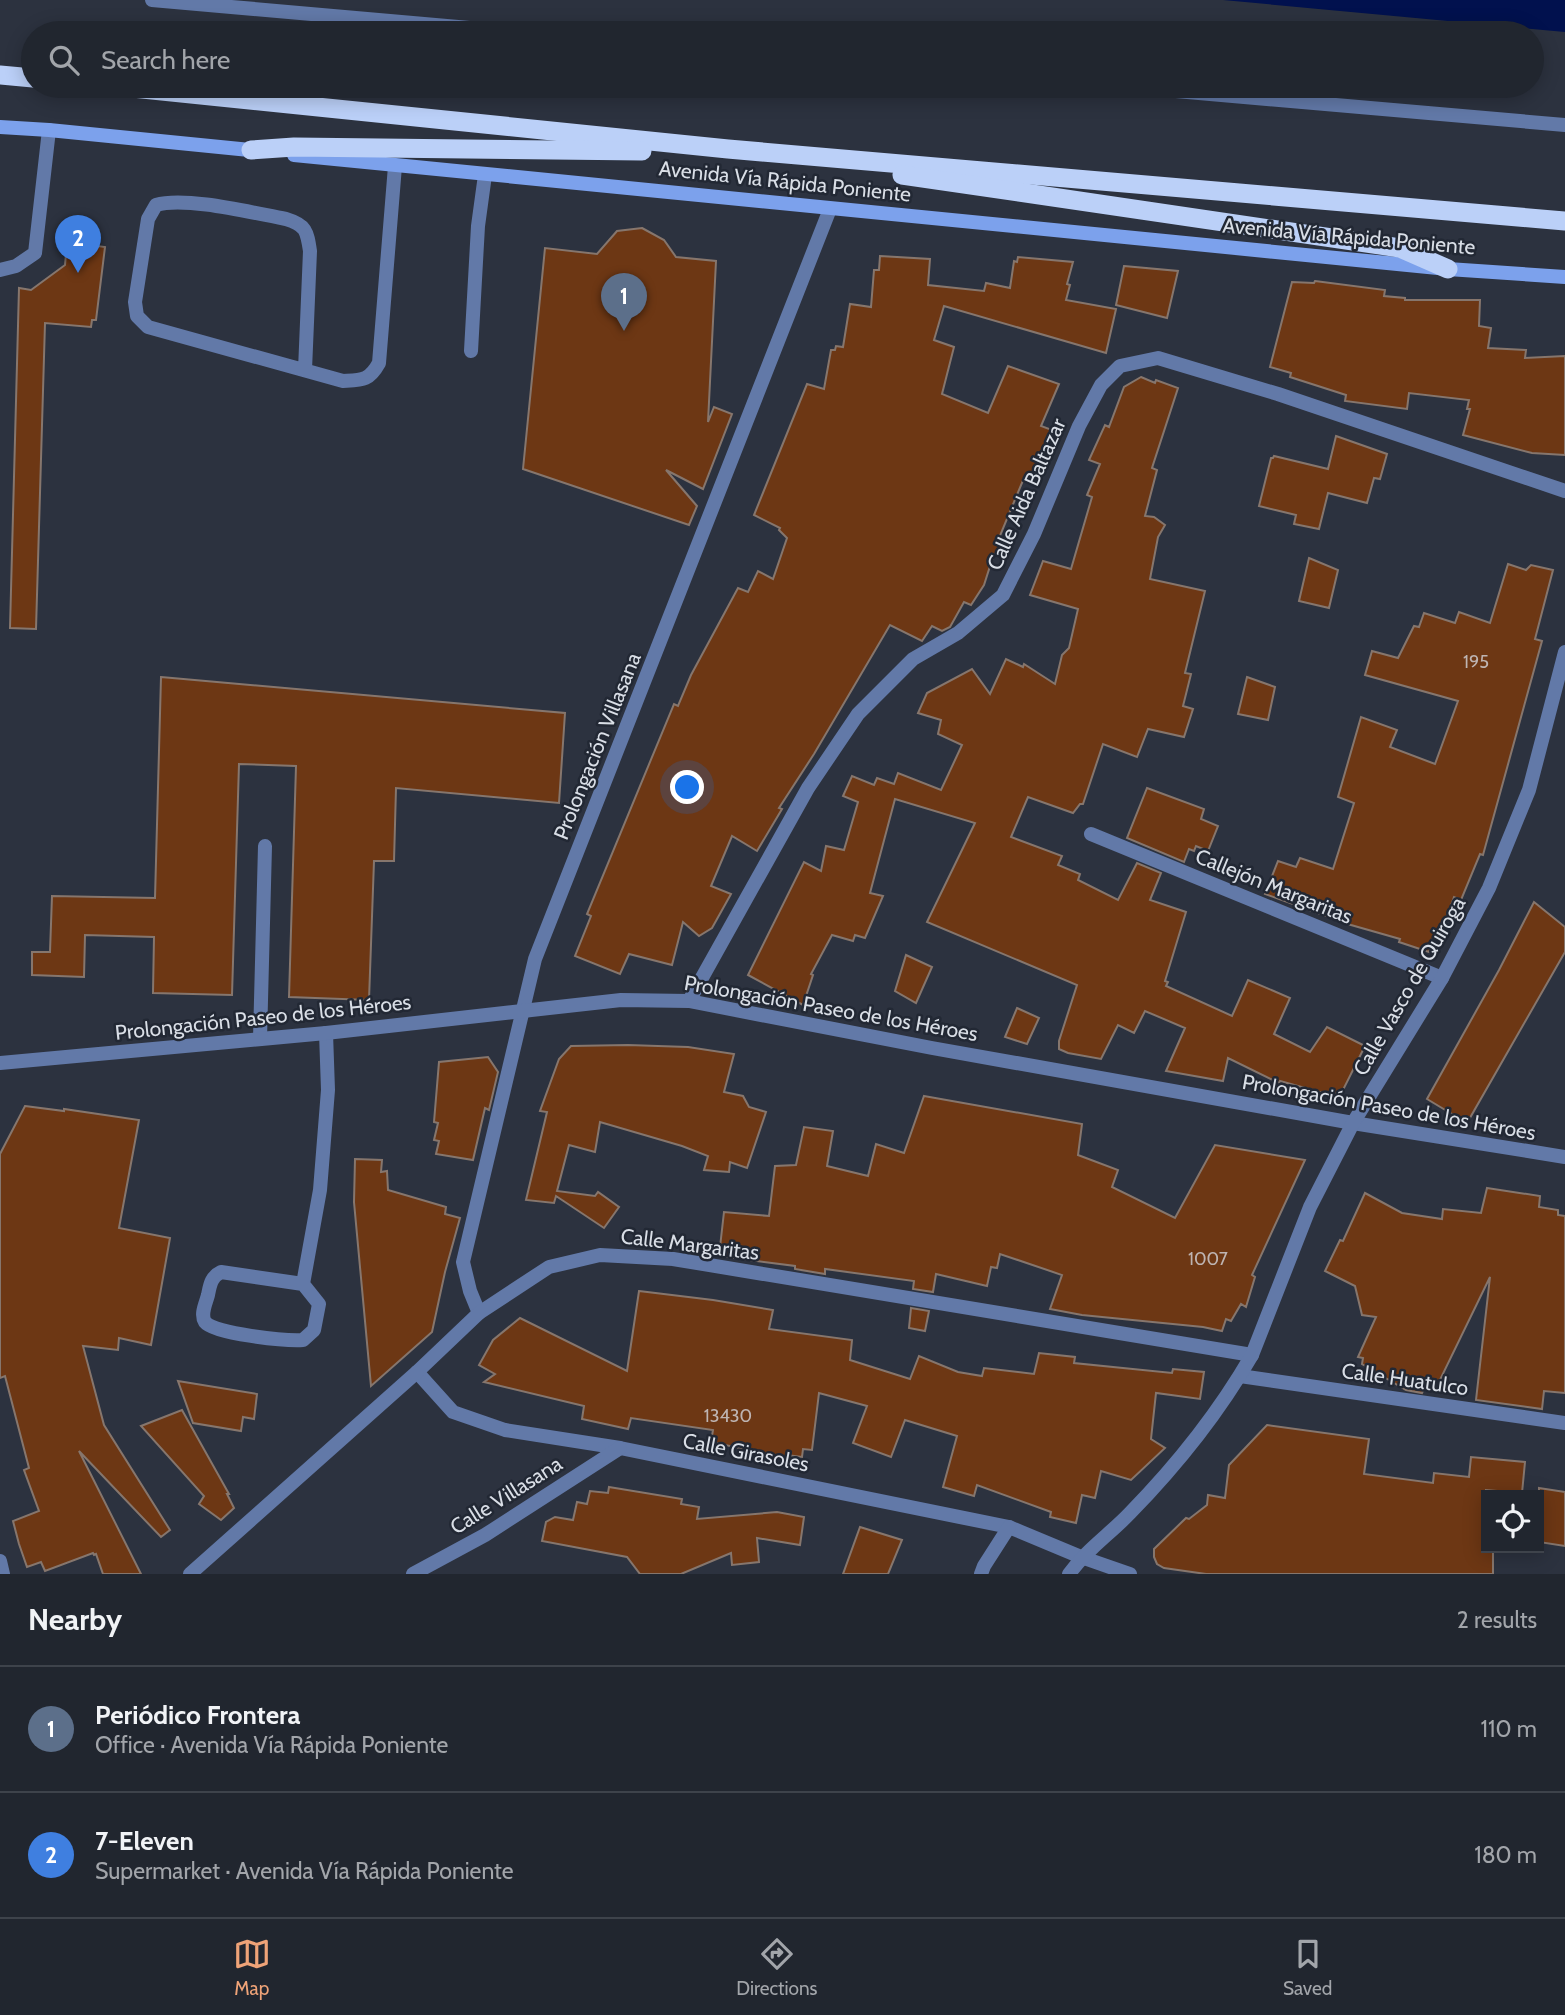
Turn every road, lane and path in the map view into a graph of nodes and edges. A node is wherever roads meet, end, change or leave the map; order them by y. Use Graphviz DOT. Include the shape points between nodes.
graph roads {
  1 [pos="152,0"];
  2 [pos="391,21"];
  3 [pos="0,75"];
  4 [pos="21,77"];
  5 [pos="230,98"];
  6 [pos="1256,98"];
  7 [pos="1565,125"];
  8 [pos="0,127"];
  9 [pos="49,130"];
  10 [pos="729,149"];
  11 [pos="251,150"];
  12 [pos="841,157"];
  13 [pos="395,166"];
  14 [pos="485,175"];
  15 [pos="830,209"];
  16 [pos="1565,221"];
  17 [pos="1448,269"];
  18 [pos="0,270"];
  19 [pos="1565,277"];
  20 [pos="471,351"];
  21 [pos="305,370"];
  22 [pos="1565,491"];
  23 [pos="1565,652"];
  24 [pos="1091,834"];
  25 [pos="265,846"];
  26 [pos="1442,978"];
  27 [pos="689,1000"];
  28 [pos="523,1011"];
  29 [pos="326,1033"];
  30 [pos="260,1039"];
  31 [pos="0,1063"];
  32 [pos="1353,1123"];
  33 [pos="1565,1157"];
  34 [pos="303,1284"];
  35 [pos="479,1313"];
  36 [pos="1252,1355"];
  37 [pos="417,1372"];
  38 [pos="1240,1376"];
  39 [pos="1565,1423"];
  40 [pos="620,1448"];
  41 [pos="1009,1527"];
  42 [pos="1081,1557"];
  43 [pos="0,1561"];
  44 [pos="3,1574"];
  45 [pos="190,1574"];
  46 [pos="413,1574"];
  47 [pos="981,1574"];
  48 [pos="1069,1574"];
  49 [pos="1130,1574"];
  1 -- 2 [label="street"];
  3 -- 4 [label="highway"];
  5 -- 10 [label="highway, Avenida Vía Rápida Poniente"];
  6 -- 7 [label="street"];
  8 -- 9 [label="main road, Avenida Vía Rápida Poniente"];
  9 -- 11 [label="main road, Avenida Vía Rápida Poniente"];
  9 -- 18 [label="street" via="35,253"];
  10 -- 11 [label="highway" via="294,146"];
  10 -- 12 [label="highway, Avenida Vía Rápida Poniente"];
  11 -- 13 [label="main road, Avenida Vía Rápida Poniente"];
  12 -- 16 [label="highway, Avenida Vía Rápida Poniente"];
  12 -- 17 [label="highway" via="886,172 1400,248"];
  13 -- 14 [label="main road, Avenida Vía Rápida Poniente"];
  13 -- 21 [label="street" via="379,363 373,374 360,380 343,381"];
  14 -- 15 [label="main road, Avenida Vía Rápida Poniente"];
  14 -- 20 [label="street"];
  15 -- 17 [label="main road, Avenida Vía Rápida Poniente"];
  15 -- 28 [label="street, Prolongación Villasana" via="535,959"];
  17 -- 19 [label="main road, Avenida Vía Rápida Poniente"];
  21 -- 21 [label="street" via="148,327 137,316 135,302 148,219 156,205 191,203 300,223 310,251"];
  22 -- 27 [label="street, Calle Aida Baltazar" via="1158,358 1120,366 1101,385 1079,426 1003,595 958,633 913,659 858,714 808,788"];
  23 -- 26 [label="street, Calle Vasco de Quiroga" via="1529,790 1489,888"];
  24 -- 26 [label="street, Callejón Margaritas"];
  25 -- 30 [label="street"];
  26 -- 32 [label="street, Calle Vasco de Quiroga"];
  27 -- 28 [label="street, Prolongación Paseo de los Héroes" via="621,1000"];
  27 -- 32 [label="street, Prolongación Paseo de los Héroes"];
  28 -- 29 [label="street, Prolongación Paseo de los Héroes"];
  28 -- 35 [label="street, Prolongación Villasana" via="463,1262"];
  29 -- 30 [label="street, Prolongación Paseo de los Héroes"];
  29 -- 34 [label="street" via="328,1090 320,1189"];
  30 -- 31 [label="street, Prolongación Paseo de los Héroes"];
  32 -- 33 [label="street, Prolongación Paseo de los Héroes"];
  32 -- 36 [label="street, Calle Vasco de Quiroga" via="1310,1207"];
  34 -- 34 [label="street" via="221,1272 211,1282 202,1314 212,1327 223,1330 303,1340 314,1330 319,1304"];
  35 -- 36 [label="street, Calle Margaritas" via="549,1267 600,1255 673,1259"];
  35 -- 37 [label="street, Calle Margaritas"];
  36 -- 38 [label="street, Calle Vasco de Quiroga"];
  37 -- 40 [label="street, Calle Girasoles" via="453,1412 505,1430"];
  37 -- 45 [label="street, Calle Margaritas"];
  38 -- 39 [label="street, Calle Huatulco"];
  38 -- 42 [label="street, Calle Vasco de Quiroga" via="1160,1480"];
  40 -- 41 [label="street, Calle Girasoles"];
  40 -- 46 [label="street, Calle Villasana" via="485,1535"];
  41 -- 42 [label="street, Calle Girasoles"];
  41 -- 47 [label="street"];
  42 -- 48 [label="street, Calle Vasco de Quiroga"];
  42 -- 49 [label="street, Calle Girasoles"];
  43 -- 44 [label="street"];
}
